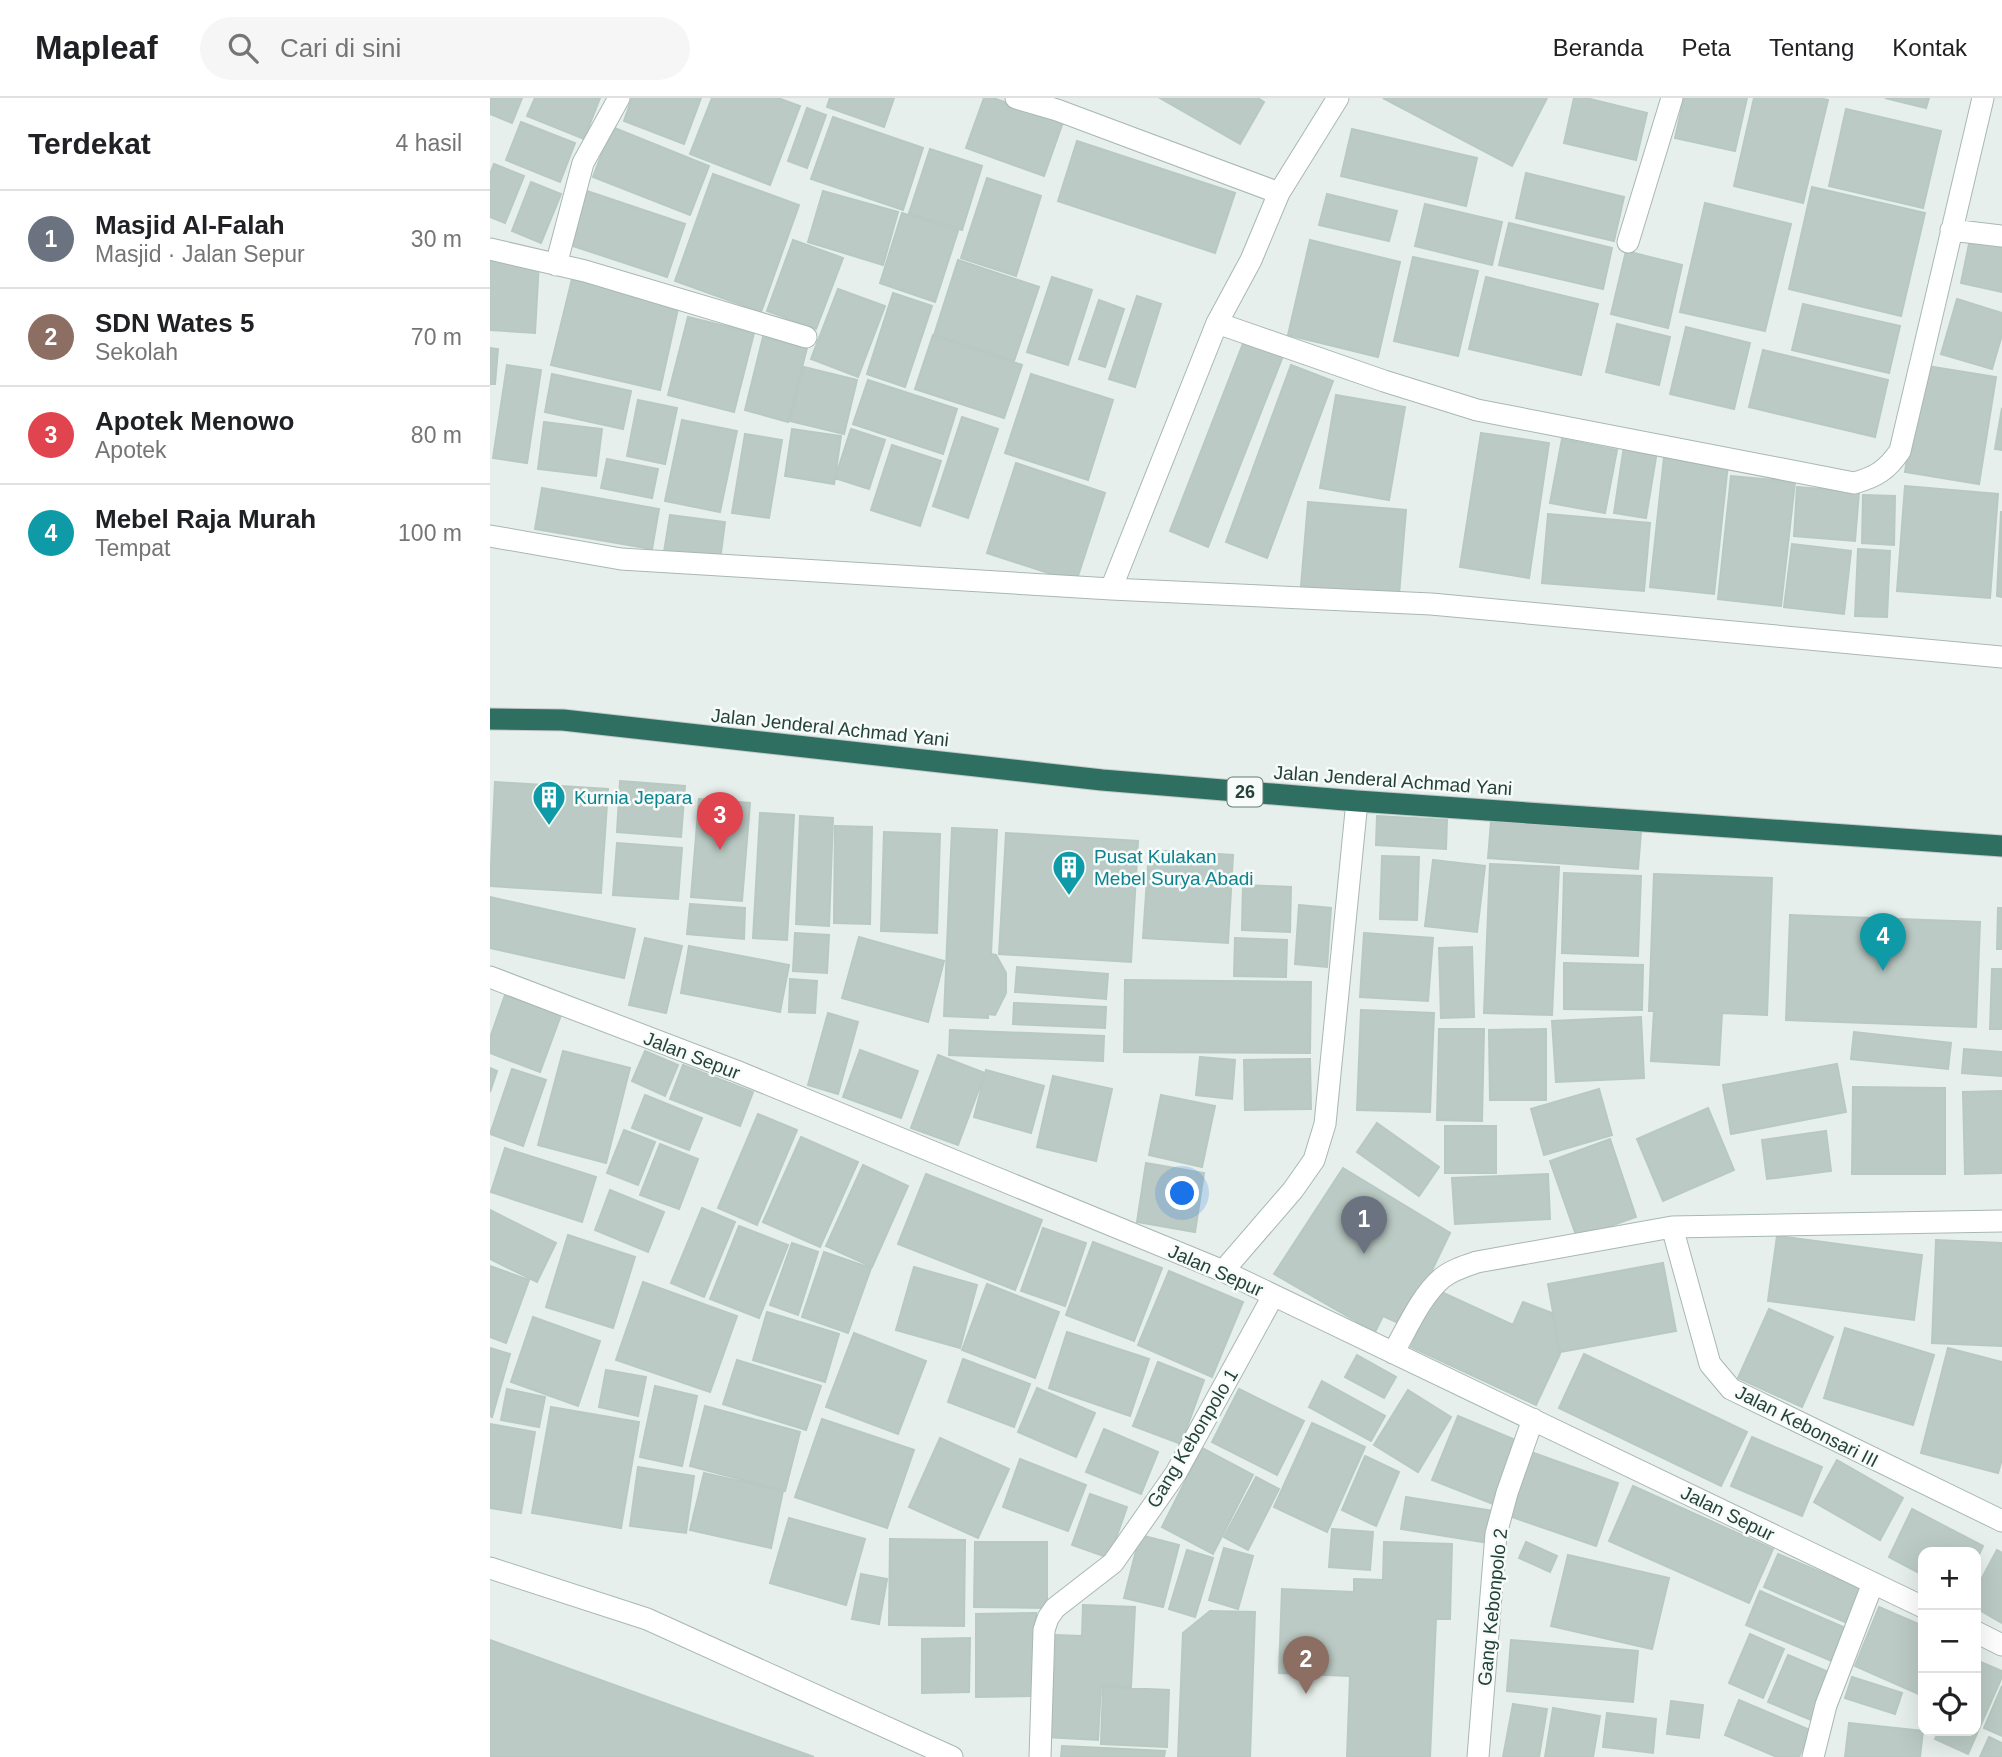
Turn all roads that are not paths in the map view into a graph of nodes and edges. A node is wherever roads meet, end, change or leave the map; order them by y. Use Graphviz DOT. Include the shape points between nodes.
graph roads {
  1 [pos="618,98"];
  2 [pos="1016,98"];
  3 [pos="1338,98"];
  4 [pos="1672,98"];
  5 [pos="1983,98"];
  6 [pos="1279,192"];
  7 [pos="1951,230"];
  8 [pos="2002,236"];
  9 [pos="1628,242"];
  10 [pos="490,249"];
  11 [pos="555,265"];
  12 [pos="1217,323"];
  13 [pos="806,337"];
  14 [pos="490,536"];
  15 [pos="1111,589"];
  16 [pos="2002,657"];
  17 [pos="490,719"];
  18 [pos="1357,801"];
  19 [pos="2002,846"];
  20 [pos="490,977"];
  21 [pos="2002,1221"];
  22 [pos="1672,1227"];
  23 [pos="1223,1271"];
  24 [pos="1273,1297"];
  25 [pos="1393,1353"];
  26 [pos="1533,1419"];
  27 [pos="2002,1521"];
  28 [pos="490,1568"];
  29 [pos="1873,1583"];
  30 [pos="1918,1605"];
  31 [pos="1981,1634"];
  32 [pos="2002,1645"];
  33 [pos="952,1757"];
  34 [pos="1040,1757"];
  35 [pos="1478,1757"];
  36 [pos="1813,1757"];
  1 -- 11 [label="street" via="583,163"];
  2 -- 6 [label="street"];
  3 -- 6 [label="street"];
  4 -- 9 [label="street"];
  5 -- 7 [label="street"];
  6 -- 12 [label="street" via="1251,260"];
  7 -- 8 [label="street"];
  7 -- 12 [label="street" via="1900,451 1889,467 1854,483 1477,410"];
  10 -- 11 [label="street"];
  11 -- 13 [label="street"];
  12 -- 15 [label="street"];
  14 -- 15 [label="street" via="621,559"];
  15 -- 16 [label="street" via="1431,604"];
  17 -- 18 [label="highway, Jalan Jenderal Achmad Yani / 26" via="563,720 1102,780"];
  18 -- 19 [label="highway, Jalan Jenderal Achmad Yani / 26"];
  18 -- 23 [label="street" via="1325,1124 1314,1160"];
  20 -- 23 [label="street, Jalan Sepur" via="736,1071"];
  21 -- 22 [label="street"];
  22 -- 25 [label="street" via="1458,1269 1442,1279 1424,1301"];
  22 -- 27 [label="street, Jalan Kebonsari III" via="1710,1364 1731,1389"];
  23 -- 24 [label="street, Jalan Sepur"];
  24 -- 25 [label="street, Jalan Sepur"];
  24 -- 34 [label="street, Gang Kebonpolo 1" via="1176,1474 1137,1530 1113,1563 1048,1618"];
  25 -- 26 [label="street, Jalan Sepur"];
  26 -- 29 [label="street, Jalan Sepur"];
  26 -- 35 [label="street, Gang Kebonpolo 2" via="1496,1534"];
  28 -- 33 [label="street" via="647,1619"];
  29 -- 30 [label="street, Jalan Sepur"];
  29 -- 36 [label="street" via="1826,1705"];
  31 -- 32 [label="street"];
}
